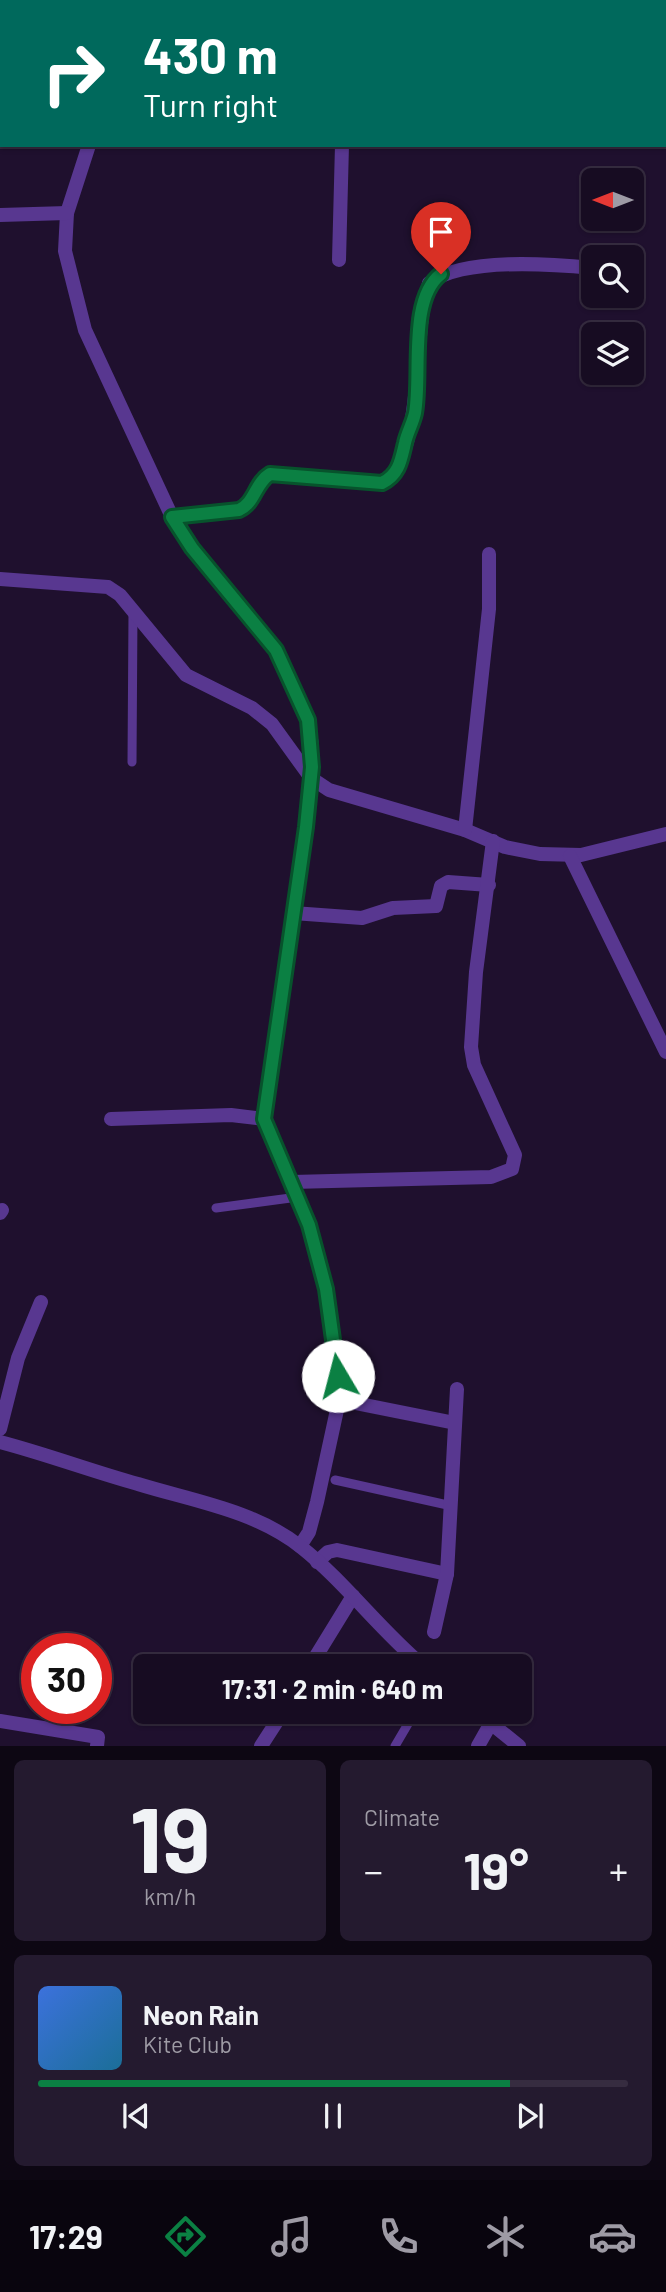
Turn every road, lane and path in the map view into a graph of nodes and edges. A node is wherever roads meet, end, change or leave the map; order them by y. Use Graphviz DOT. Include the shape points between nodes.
graph roads {
  1 [pos="88,147"];
  2 [pos="342,147"];
  3 [pos="67,213"];
  4 [pos="0,215"];
  5 [pos="339,260"];
  6 [pos="581,267"];
  7 [pos="172,517"];
  8 [pos="489,554"];
  9 [pos="0,579"];
  10 [pos="133,612"];
  11 [pos="132,762"];
  12 [pos="311,778"];
  13 [pos="465,831"];
  14 [pos="666,834"];
  15 [pos="493,841"];
  16 [pos="569,856"];
  17 [pos="489,885"];
  18 [pos="293,913"];
  19 [pos="666,1052"];
  20 [pos="111,1119"];
  21 [pos="264,1119"];
  22 [pos="292,1182"];
  23 [pos="298,1197"];
  24 [pos="216,1208"];
  25 [pos="41,1302"];
  26 [pos="457,1389"];
  27 [pos="351,1402"];
  28 [pos="455,1423"];
  29 [pos="0,1429"];
  30 [pos="0,1442"];
  31 [pos="335,1480"];
  32 [pos="452,1506"];
  33 [pos="300,1546"];
  34 [pos="317,1562"];
  35 [pos="447,1574"];
  36 [pos="353,1596"];
  37 [pos="434,1632"];
  38 [pos="317,1654"];
  39 [pos="411,1654"];
  40 [pos="0,1721"];
  41 [pos="275,1724"];
  42 [pos="408,1724"];
  43 [pos="490,1724"];
  44 [pos="492,1724"];
  45 [pos="97,1746"];
  46 [pos="261,1746"];
  47 [pos="395,1746"];
  48 [pos="478,1746"];
  49 [pos="519,1746"];
  1 -- 3 [label="street"];
  2 -- 5 [label="street"];
  3 -- 4 [label="street"];
  3 -- 7 [label="street" via="65,251 85,330"];
  6 -- 7 [label="street" via="517,264 449,271 429,283 421,321 415,412 400,465 390,479 382,483 270,474 246,507"];
  7 -- 12 [label="street" via="276,650 308,720"];
  8 -- 13 [label="street" via="489,609"];
  9 -- 10 [label="street" via="108,587"];
  10 -- 11 [label="lane"];
  10 -- 12 [label="street" via="186,675 252,708 272,724"];
  12 -- 13 [label="street" via="329,790"];
  12 -- 18 [label="street"];
  13 -- 15 [label="street"];
  14 -- 16 [label="street"];
  15 -- 16 [label="street"];
  15 -- 17 [label="street"];
  16 -- 19 [label="street"];
  17 -- 18 [label="street" via="444,883 436,906 393,908 371,917"];
  17 -- 22 [label="street" via="475,972 471,1047 474,1065 514,1155 512,1169 491,1177"];
  18 -- 21 [label="street"];
  20 -- 21 [label="street" via="231,1115"];
  21 -- 22 [label="street"];
  22 -- 23 [label="street"];
  23 -- 24 [label="lane"];
  23 -- 33 [label="street" via="326,1289 340,1396 317,1502"];
  25 -- 29 [label="street" via="18,1358"];
  26 -- 28 [label="street"];
  27 -- 28 [label="street"];
  28 -- 32 [label="street"];
  30 -- 33 [label="street" via="250,1518"];
  31 -- 32 [label="lane"];
  32 -- 35 [label="street"];
  33 -- 34 [label="street"];
  34 -- 35 [label="street" via="337,1550"];
  34 -- 36 [label="street"];
  35 -- 37 [label="street"];
  36 -- 38 [label="street"];
  36 -- 39 [label="street"];
  40 -- 45 [label="street" via="98,1737"];
  41 -- 46 [label="street"];
  42 -- 47 [label="lane"];
  43 -- 48 [label="street"];
  44 -- 49 [label="street"];
}
